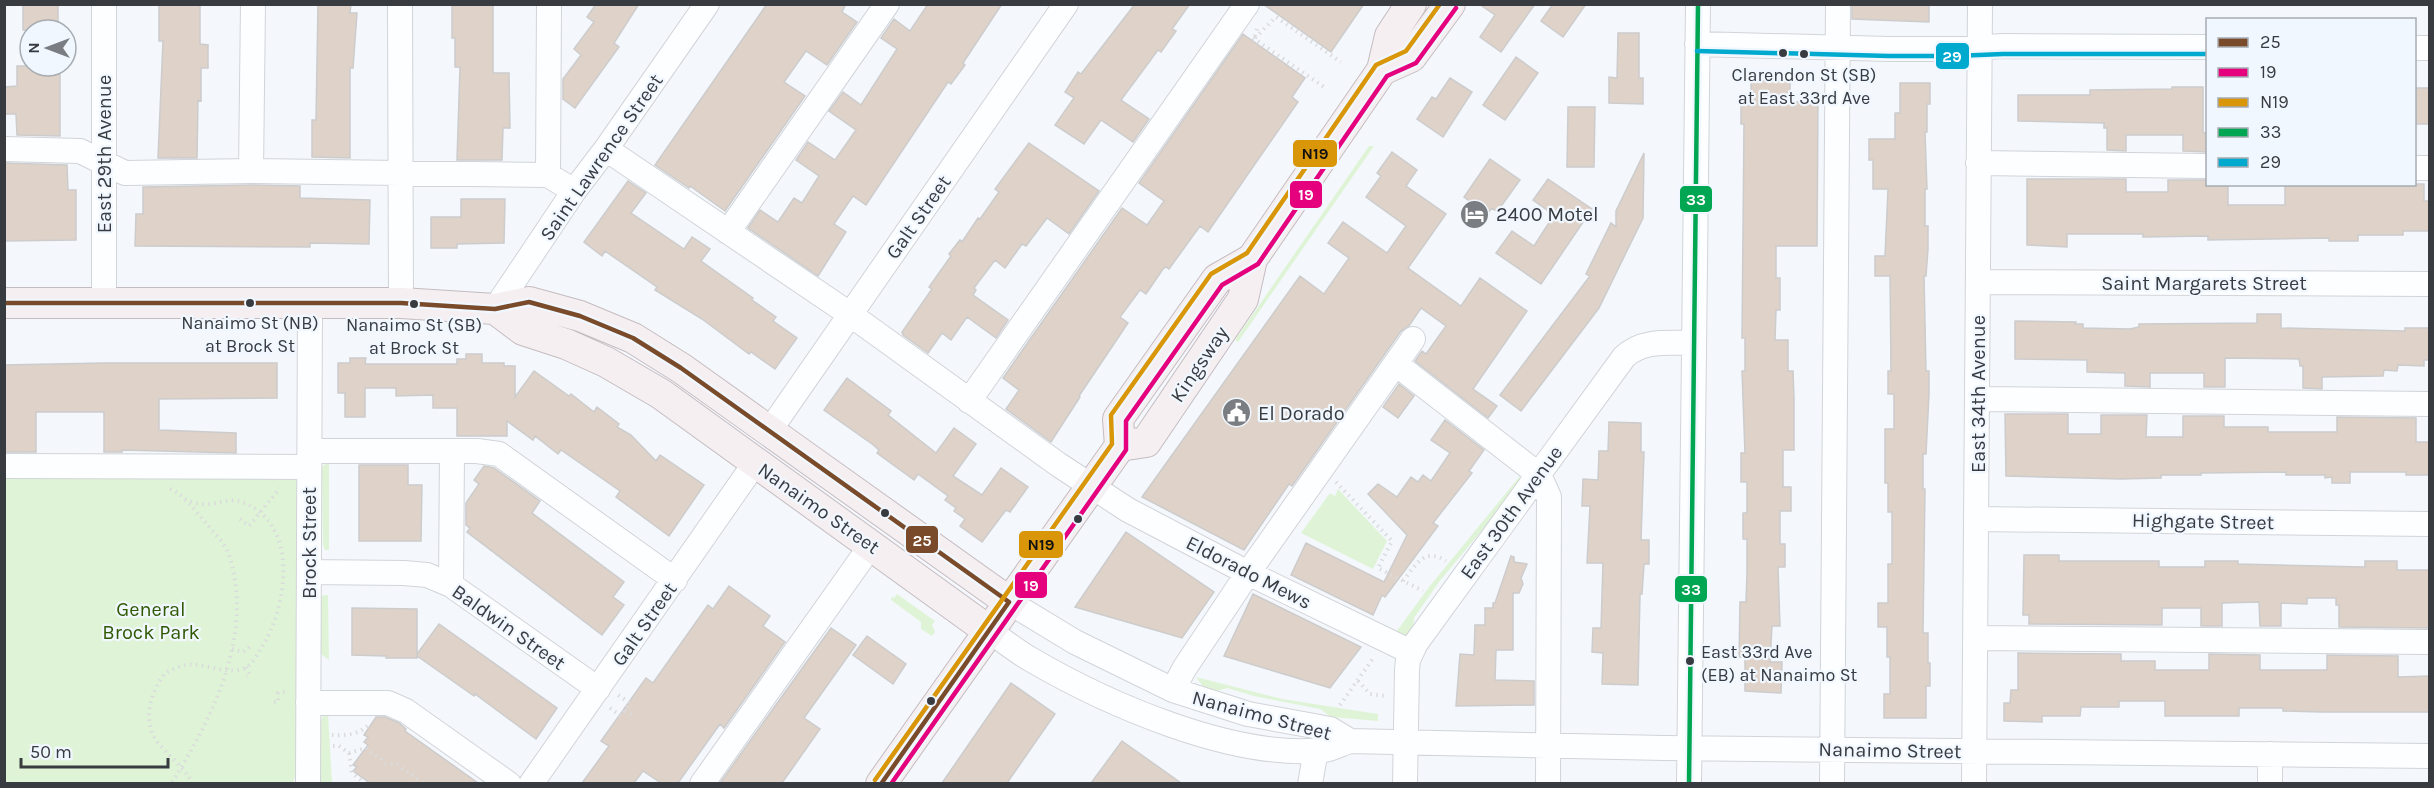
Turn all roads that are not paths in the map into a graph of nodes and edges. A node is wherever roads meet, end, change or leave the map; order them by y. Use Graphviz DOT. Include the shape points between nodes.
graph roads {
  1 [pos="104,4"];
  2 [pos="254,4"];
  3 [pos="400,4"];
  4 [pos="549,4"];
  5 [pos="707,4"];
  6 [pos="887,4"];
  7 [pos="1066,4"];
  8 [pos="1411,4"];
  9 [pos="1450,4"];
  10 [pos="1698,4"];
  11 [pos="1838,4"];
  12 [pos="1980,4"];
  13 [pos="1254,11"];
  14 [pos="1697,44"];
  15 [pos="1838,47"];
  16 [pos="1980,47"];
  17 [pos="2206,47"];
  18 [pos="1382,70"];
  19 [pos="4,149"];
  20 [pos="606,149"];
  21 [pos="104,162"];
  22 [pos="1978,163"];
  23 [pos="2206,166"];
  24 [pos="251,171"];
  25 [pos="399,172"];
  26 [pos="548,175"];
  27 [pos="574,191"];
  28 [pos="728,232"];
  29 [pos="1978,282"];
  30 [pos="2430,284"];
  31 [pos="4,303"];
  32 [pos="104,303"];
  33 [pos="310,303"];
  34 [pos="401,303"];
  35 [pos="495,309"];
  36 [pos="851,315"];
  37 [pos="1413,339"];
  38 [pos="1693,343"];
  39 [pos="1396,364"];
  40 [pos="1978,399"];
  41 [pos="969,401"];
  42 [pos="2430,404"];
  43 [pos="770,430"];
  44 [pos="452,451"];
  45 [pos="309,459"];
  46 [pos="755,463"];
  47 [pos="4,466"];
  48 [pos="1539,475"];
  49 [pos="1091,486"];
  50 [pos="1977,519"];
  51 [pos="2430,524"];
  52 [pos="872,544"];
  53 [pos="309,572"];
  54 [pos="1248,573"];
  55 [pos="675,580"];
  56 [pos="451,585"];
  57 [pos="1009,602"];
  58 [pos="989,630"];
  59 [pos="1976,638"];
  60 [pos="2430,642"];
  61 [pos="1411,652"];
  62 [pos="1173,690"];
  63 [pos="608,697"];
  64 [pos="308,703"];
  65 [pos="1350,741"];
  66 [pos="1405,743"];
  67 [pos="1548,746"];
  68 [pos="1690,748"];
  69 [pos="1833,749"];
  70 [pos="1316,750"];
  71 [pos="1974,751"];
  72 [pos="2270,754"];
  73 [pos="2430,756"];
  74 [pos="308,783"];
  75 [pos="509,783"];
  76 [pos="531,783"];
  77 [pos="702,783"];
  78 [pos="881,783"];
  79 [pos="1310,783"];
  80 [pos="1405,783"];
  81 [pos="1548,783"];
  82 [pos="1689,783"];
  83 [pos="1832,783"];
  84 [pos="1974,783"];
  85 [pos="2270,783"];
  1 -- 21 [label="street, East 29th Avenue"];
  2 -- 24 [label="street"];
  3 -- 25 [label="street"];
  4 -- 26 [label="street"];
  5 -- 20 [label="street, Saint Lawrence Street"];
  6 -- 28 [label="street"];
  7 -- 36 [label="street, Galt Street"];
  8 -- 18 [label="main road, Kingsway" via="1390,36"];
  9 -- 18 [label="main road" via="1412,57"];
  10 -- 14 [label="street"];
  11 -- 15 [label="street"];
  12 -- 16 [label="street, East 34th Avenue"];
  13 -- 41 [label="street"];
  14 -- 15 [label="street"];
  14 -- 38 [label="street"];
  15 -- 16 [label="street"];
  15 -- 69 [label="street"];
  16 -- 17 [label="street"];
  16 -- 22 [label="street, East 34th Avenue"];
  18 -- 49 [label="main road, Kingsway" via="1252,259 1244,299 1146,442 1120,446"];
  19 -- 21 [label="street" via="80,151"];
  20 -- 27 [label="street, Saint Lawrence Street"];
  20 -- 28 [label="street, Eldorado Mews"];
  21 -- 24 [label="street" via="125,173"];
  21 -- 32 [label="street, East 29th Avenue"];
  22 -- 23 [label="street"];
  22 -- 29 [label="street, East 34th Avenue"];
  24 -- 25 [label="street"];
  25 -- 26 [label="street"];
  25 -- 34 [label="street"];
  26 -- 27 [label="street"];
  27 -- 35 [label="street, Saint Lawrence Street"];
  28 -- 36 [label="street, Eldorado Mews"];
  29 -- 30 [label="street, Saint Margarets Street"];
  29 -- 40 [label="street, East 34th Avenue"];
  31 -- 32 [label="main road, Nanaimo Street"];
  32 -- 33 [label="main road, Nanaimo Street"];
  33 -- 34 [label="main road, Nanaimo Street"];
  33 -- 45 [label="street, Brock Street"];
  34 -- 35 [label="main road, Nanaimo Street"];
  35 -- 43 [label="main road, Nanaimo Street" via="529,302 580,316 633,338"];
  35 -- 46 [label="main road, Nanaimo Street" via="523,330 606,362 661,394"];
  36 -- 41 [label="street, Eldorado Mews"];
  36 -- 43 [label="street, Galt Street"];
  37 -- 39 [label="street"];
  38 -- 48 [label="street, East 30th Avenue" via="1643,345 1630,351"];
  38 -- 68 [label="street"];
  39 -- 48 [label="street"];
  39 -- 54 [label="street"];
  40 -- 42 [label="street"];
  40 -- 50 [label="street, East 34th Avenue"];
  41 -- 49 [label="street, Eldorado Mews"];
  43 -- 57 [label="main road, Nanaimo Street"];
  44 -- 45 [label="street"];
  44 -- 55 [label="street" via="499,454"];
  44 -- 56 [label="street"];
  45 -- 47 [label="street"];
  45 -- 53 [label="street, Brock Street"];
  46 -- 52 [label="main road, Nanaimo Street"];
  46 -- 55 [label="street, Galt Street"];
  48 -- 61 [label="street, East 30th Avenue"];
  48 -- 67 [label="street" via="1549,497"];
  49 -- 54 [label="street, Eldorado Mews" via="1128,510"];
  49 -- 57 [label="main road, Kingsway"];
  50 -- 51 [label="street, Highgate Street"];
  50 -- 59 [label="street, East 34th Avenue"];
  52 -- 58 [label="main road, Nanaimo Street"];
  52 -- 77 [label="street"];
  53 -- 56 [label="street, Baldwin Street" via="427,575"];
  53 -- 64 [label="street, Brock Street"];
  54 -- 61 [label="street, Eldorado Mews"];
  54 -- 62 [label="street"];
  55 -- 63 [label="street, Galt Street"];
  56 -- 63 [label="street, Baldwin Street"];
  57 -- 58 [label="main road, Kingsway"];
  57 -- 62 [label="street, Nanaimo Street" via="1075,642"];
  58 -- 70 [label="street, Nanaimo Street" via="1066,679 1155,718 1233,742 1291,751"];
  58 -- 78 [label="main road, Kingsway"];
  59 -- 60 [label="street"];
  59 -- 71 [label="street, East 34th Avenue"];
  61 -- 66 [label="street, East 30th Avenue"];
  62 -- 65 [label="street, Nanaimo Street" via="1248,714 1330,729"];
  63 -- 76 [label="street, Galt Street"];
  64 -- 74 [label="street, Brock Street"];
  64 -- 75 [label="street" via="388,703 406,711"];
  65 -- 66 [label="street, Nanaimo Street"];
  65 -- 70 [label="street, Nanaimo Street"];
  66 -- 67 [label="street, Nanaimo Street"];
  66 -- 80 [label="street, East 30th Avenue"];
  67 -- 68 [label="street, Nanaimo Street"];
  67 -- 81 [label="street"];
  68 -- 69 [label="street, Nanaimo Street"];
  68 -- 82 [label="street"];
  69 -- 71 [label="street, Nanaimo Street"];
  69 -- 83 [label="street"];
  70 -- 79 [label="street"];
  71 -- 72 [label="street, Nanaimo Street"];
  71 -- 84 [label="street, East 34th Avenue"];
  72 -- 73 [label="street, Nanaimo Street"];
  72 -- 85 [label="street"];
}
